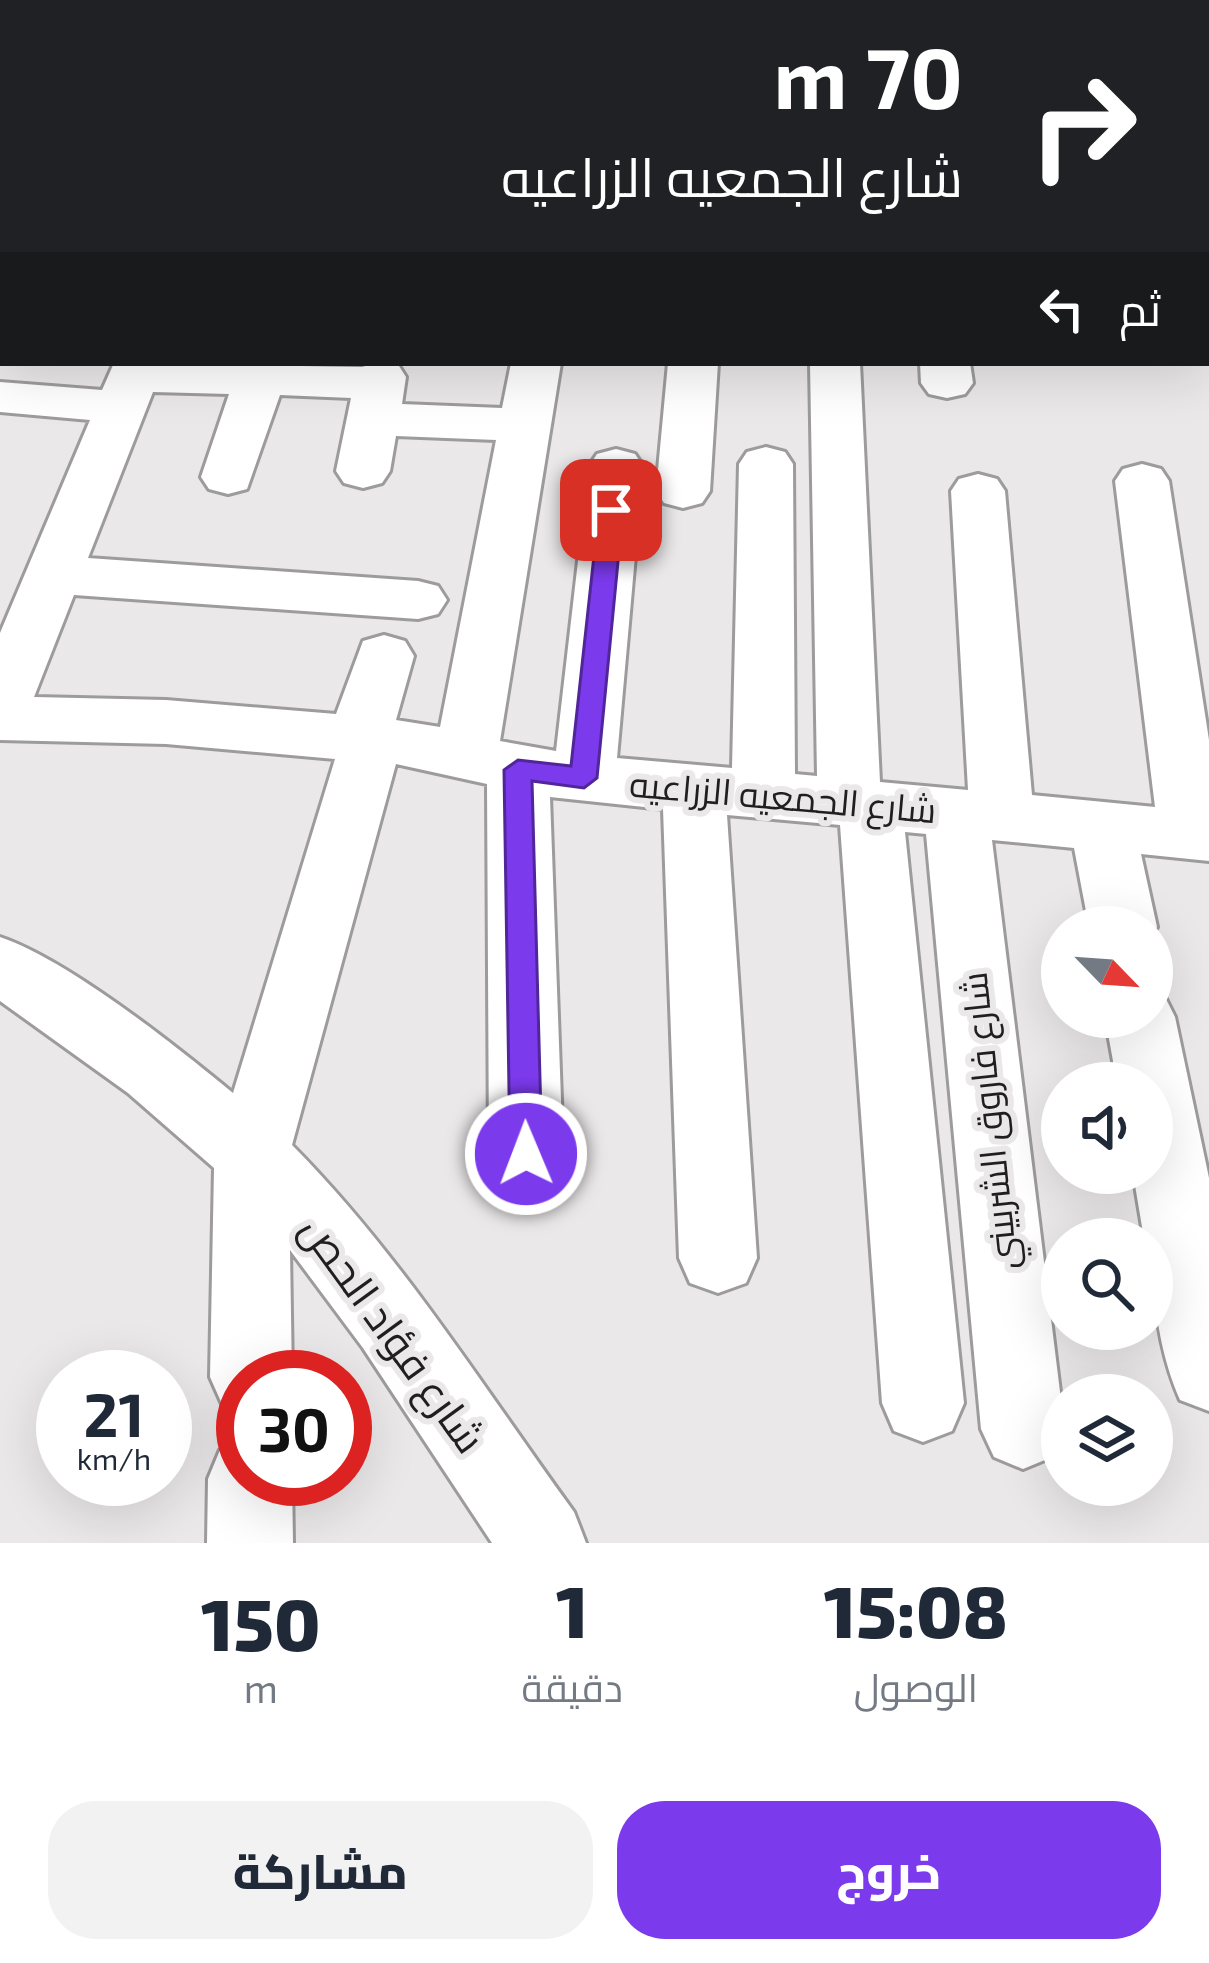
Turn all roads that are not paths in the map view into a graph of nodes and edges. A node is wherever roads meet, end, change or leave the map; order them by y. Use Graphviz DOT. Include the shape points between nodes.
graph roads {
  1 [pos="535,366"];
  2 [pos="693,366"];
  3 [pos="836,366"];
  4 [pos="260,380"];
  5 [pos="131,382"];
  6 [pos="379,388"];
  7 [pos="0,397"];
  8 [pos="522,425"];
  9 [pos="766,464"];
  10 [pos="616,466"];
  11 [pos="363,471"];
  12 [pos="228,477"];
  13 [pos="1142,481"];
  14 [pos="683,491"];
  15 [pos="978,491"];
  16 [pos="53,575"];
  17 [pos="418,600"];
  18 [pos="384,656"];
  19 [pos="0,706"];
  20 [pos="0,718"];
  21 [pos="365,739"];
  22 [pos="492,763"];
  23 [pos="584,778"];
  24 [pos="694,789"];
  25 [pos="763,795"];
  26 [pos="859,803"];
  27 [pos="980,815"];
  28 [pos="1103,827"];
  29 [pos="1200,835"];
  30 [pos="1119,906"];
  31 [pos="0,965"];
  32 [pos="1144,1038"];
  33 [pos="526,1154"];
  34 [pos="252,1155"];
  35 [pos="718,1258"];
  36 [pos="251,1350"];
  37 [pos="1209,1373"];
  38 [pos="923,1403"];
  39 [pos="1022,1430"];
  40 [pos="250,1506"];
  41 [pos="536,1538"];
  42 [pos="250,1543"];
  1 -- 8 [label="street"];
  2 -- 14 [label="street"];
  3 -- 26 [label="street"];
  4 -- 5 [label="street"];
  4 -- 6 [label="street"];
  4 -- 12 [label="street"];
  5 -- 7 [label="street"];
  5 -- 16 [label="street"];
  6 -- 8 [label="street"];
  6 -- 11 [label="street"];
  8 -- 22 [label="street"];
  9 -- 25 [label="street"];
  10 -- 23 [label="street"];
  13 -- 29 [label="street"];
  15 -- 27 [label="street, شارع فاروق الشربيني"];
  16 -- 17 [label="street"];
  16 -- 19 [label="street"];
  18 -- 21 [label="street"];
  20 -- 21 [label="street, شارع الجمعيه الزراعيه"];
  21 -- 22 [label="street, شارع الجمعيه الزراعيه"];
  21 -- 34 [label="street"];
  22 -- 23 [label="street, شارع الجمعيه الزراعيه"];
  22 -- 33 [label="street"];
  23 -- 24 [label="street, شارع الجمعيه الزراعيه"];
  24 -- 25 [label="street, شارع الجمعيه الزراعيه"];
  24 -- 35 [label="street"];
  25 -- 26 [label="street, شارع الجمعيه الزراعيه"];
  26 -- 27 [label="street, شارع الجمعيه الزراعيه"];
  26 -- 38 [label="street"];
  27 -- 28 [label="street, شارع الجمعيه الزراعيه"];
  27 -- 39 [label="street, شارع فاروق الشربيني"];
  28 -- 29 [label="street, شارع الجمعيه الزراعيه"];
  28 -- 30 [label="street"];
  31 -- 34 [label="street, شارع فؤاد الحص" via="132,1054"];
  32 -- 37 [label="street"];
  34 -- 36 [label="street"];
  34 -- 41 [label="street, شارع فؤاد الحص" via="372,1298"];
  40 -- 42 [label="street"];
}
